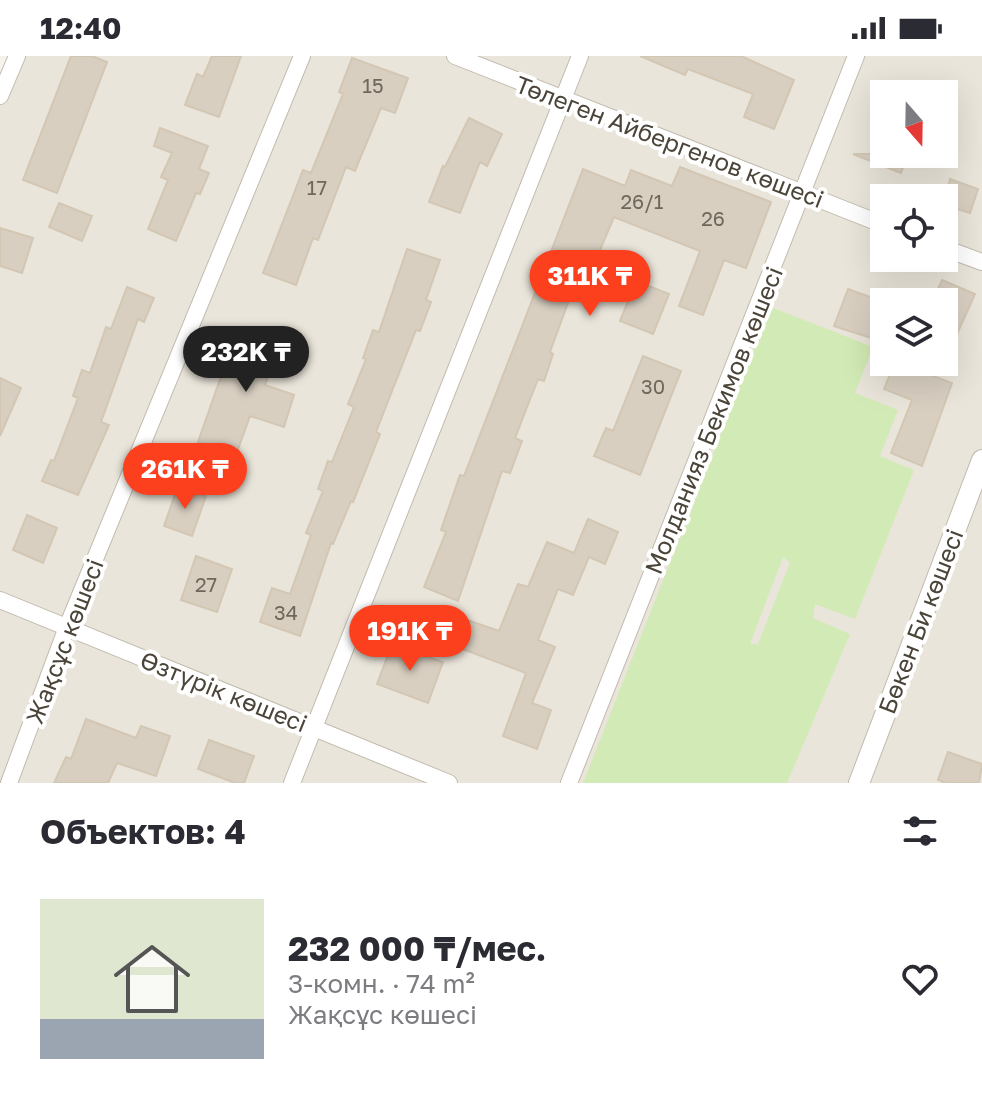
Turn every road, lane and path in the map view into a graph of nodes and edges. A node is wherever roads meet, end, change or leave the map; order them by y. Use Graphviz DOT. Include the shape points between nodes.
graph roads {
  1 [pos="17,56"];
  2 [pos="302,56"];
  3 [pos="455,56"];
  4 [pos="580,56"];
  5 [pos="856,56"];
  6 [pos="0,96"];
  7 [pos="564,100"];
  8 [pos="803,193"];
  9 [pos="870,219"];
  10 [pos="958,253"];
  11 [pos="982,262"];
  12 [pos="982,460"];
  13 [pos="0,600"];
  14 [pos="67,627"];
  15 [pos="313,728"];
  16 [pos="9,783"];
  17 [pos="292,783"];
  18 [pos="449,783"];
  19 [pos="569,783"];
  20 [pos="859,783"];
  1 -- 6 [label="street"];
  2 -- 14 [label="street, Жақсұс көшесі"];
  3 -- 7 [label="street, Төлеген Айбергенов көшесі"];
  4 -- 7 [label="street"];
  5 -- 8 [label="street, Молданияз Бекимов көшесі"];
  7 -- 8 [label="street, Төлеген Айбергенов көшесі"];
  7 -- 15 [label="street"];
  8 -- 9 [label="street, Төлеген Айбергенов көшесі"];
  8 -- 19 [label="street, Молданияз Бекимов көшесі"];
  10 -- 11 [label="street"];
  12 -- 20 [label="street, Бөкен Би көшесі"];
  13 -- 14 [label="street, Өзтүрік көшесі"];
  14 -- 15 [label="street, Өзтүрік көшесі"];
  14 -- 16 [label="street, Жақсұс көшесі"];
  15 -- 17 [label="street"];
  15 -- 18 [label="street, Өзтүрік көшесі"];
}
